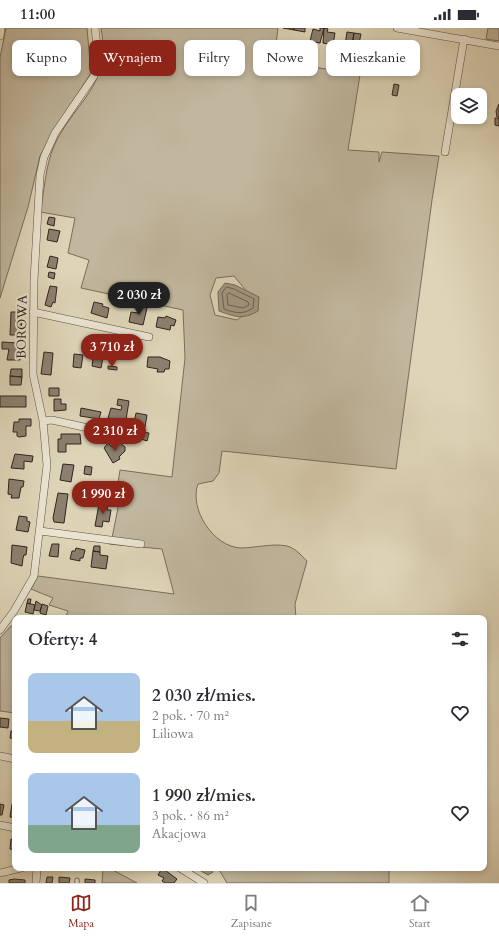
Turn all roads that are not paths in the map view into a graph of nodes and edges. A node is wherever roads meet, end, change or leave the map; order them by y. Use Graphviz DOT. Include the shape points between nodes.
graph roads {
  1 [pos="1,28"];
  2 [pos="95,28"];
  3 [pos="397,28"];
  4 [pos="0,36"];
  5 [pos="464,39"];
  6 [pos="499,46"];
  7 [pos="445,152"];
  8 [pos="33,312"];
  9 [pos="149,337"];
  10 [pos="43,421"];
  11 [pos="124,436"];
  12 [pos="40,531"];
  13 [pos="141,544"];
  14 [pos="0,630"];
  15 [pos="0,756"];
  16 [pos="12,758"];
  17 [pos="0,826"];
  18 [pos="12,828"];
  19 [pos="12,870"];
  20 [pos="37,871"];
  21 [pos="185,871"];
  22 [pos="0,873"];
  23 [pos="36,883"];
  24 [pos="204,883"];
  1 -- 4 [label="street"];
  2 -- 8 [label="street, BOROWA" via="98,55 94,76 55,133 44,157 40,174"];
  3 -- 5 [label="street"];
  5 -- 6 [label="street"];
  5 -- 7 [label="street"];
  8 -- 9 [label="street"];
  8 -- 10 [label="street, BOROWA" via="33,374"];
  10 -- 11 [label="street" via="52,420"];
  10 -- 12 [label="street, BOROWA" via="47,465"];
  12 -- 13 [label="street"];
  12 -- 14 [label="street, BOROWA" via="34,576"];
  15 -- 16 [label="street"];
  17 -- 18 [label="street"];
  19 -- 22 [label="street"];
  20 -- 23 [label="street"];
  21 -- 24 [label="street"];
}
